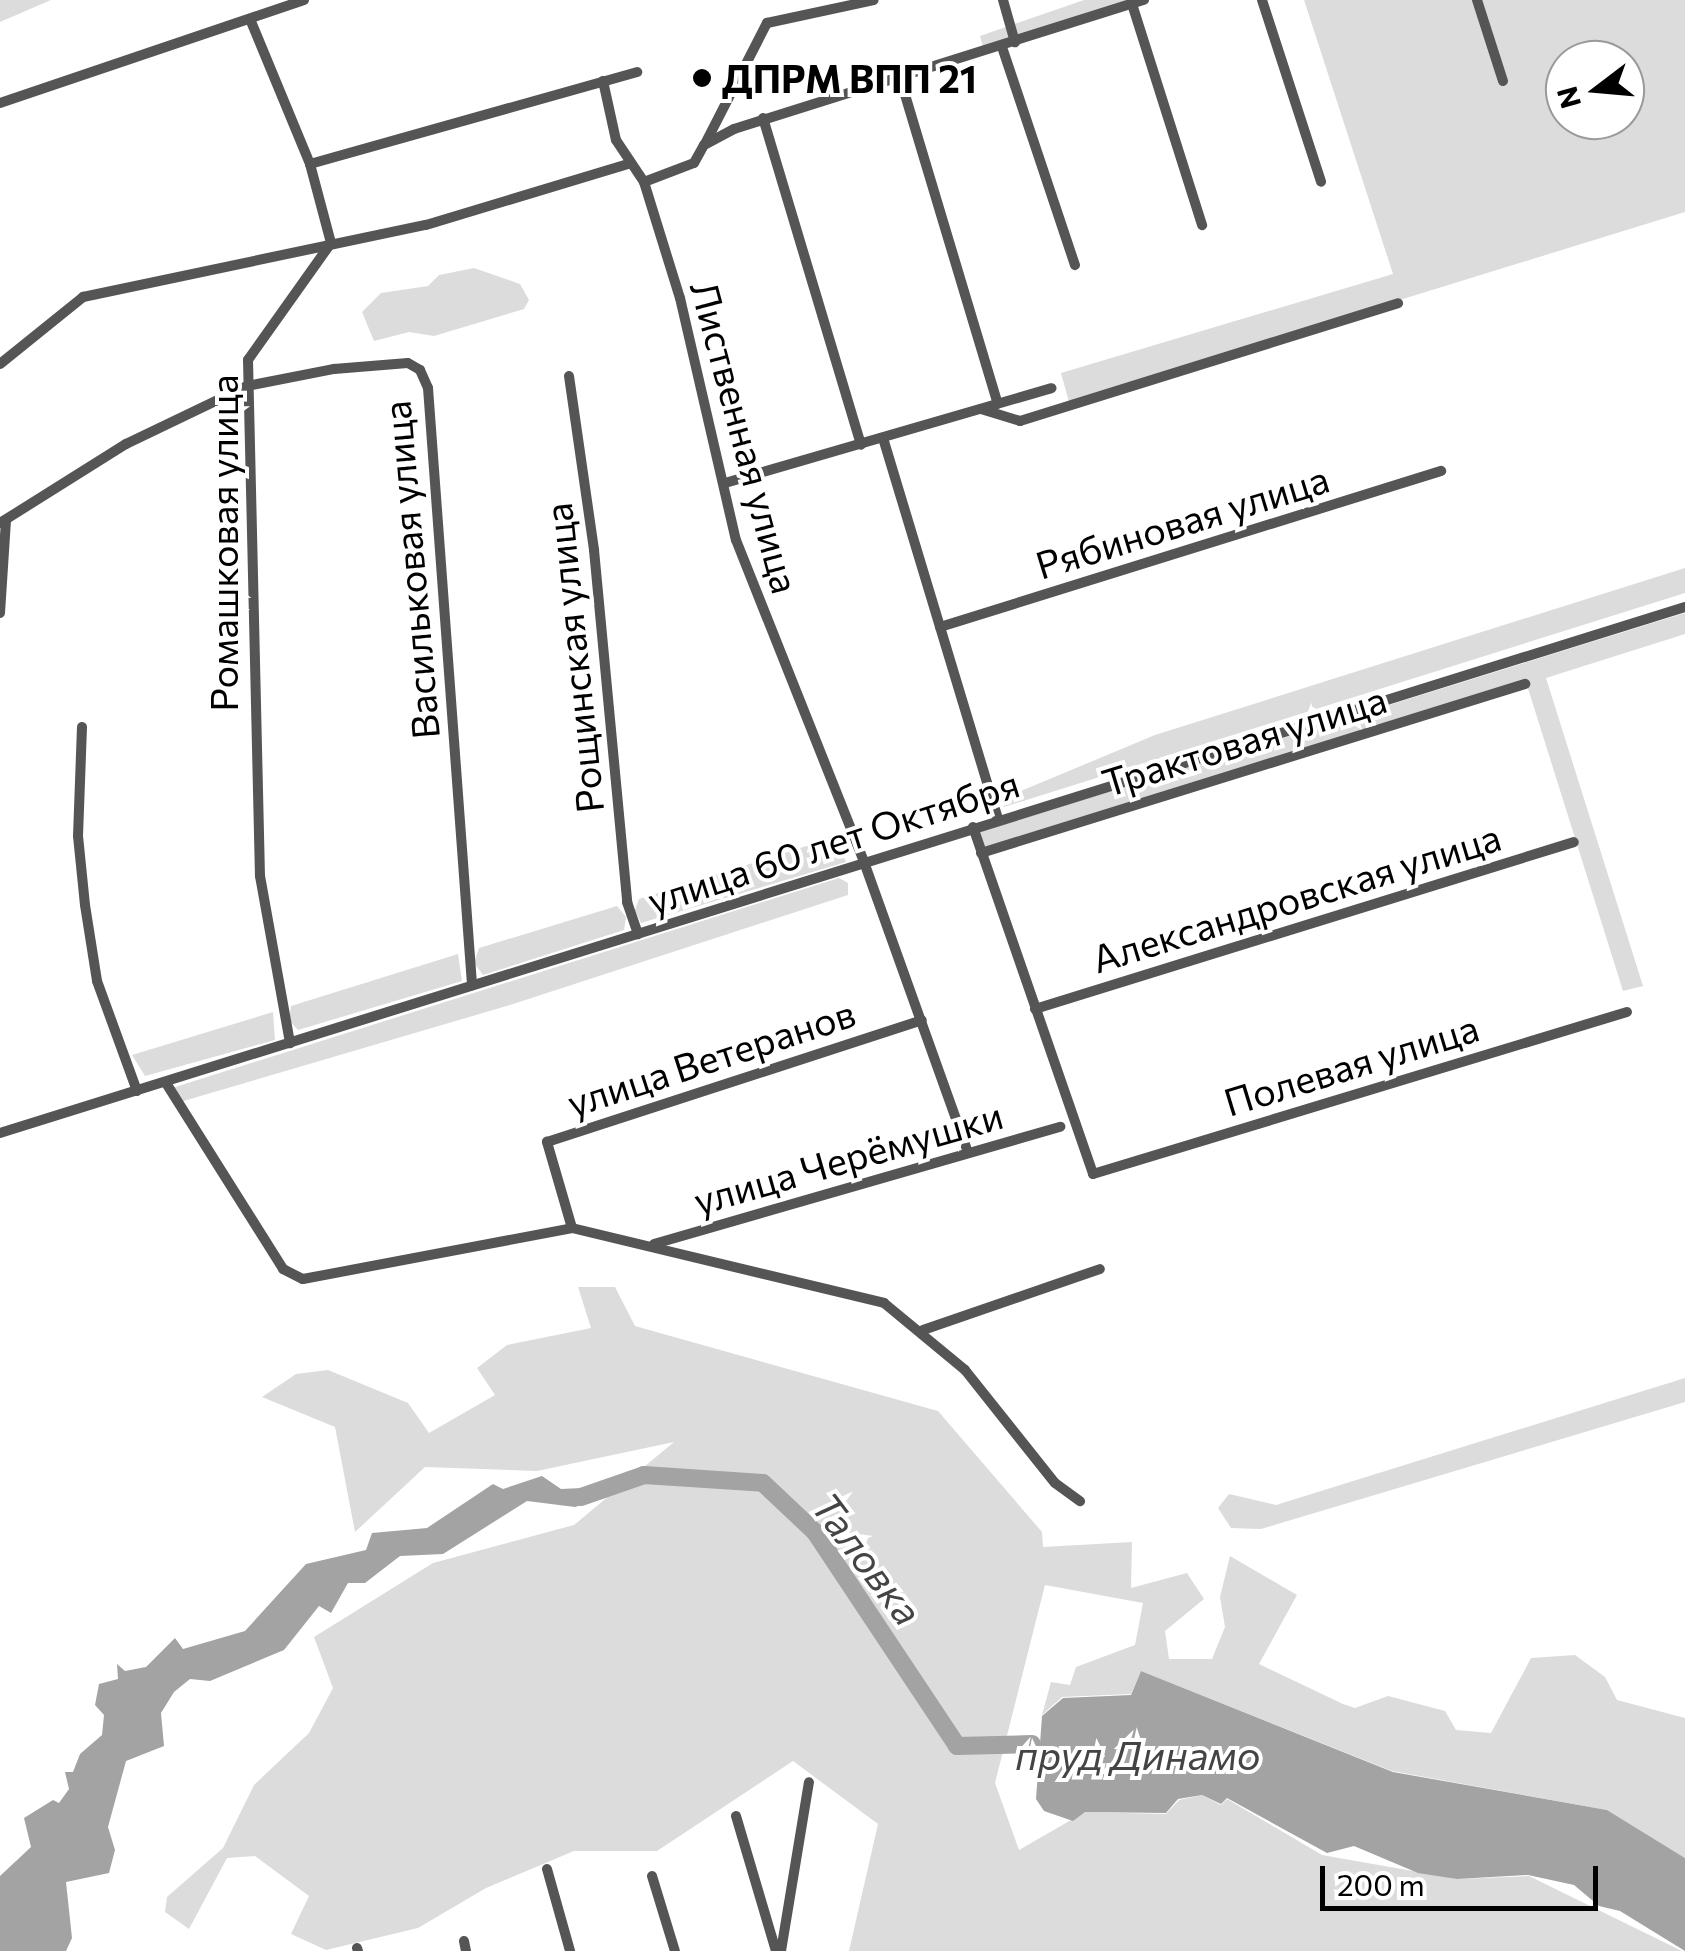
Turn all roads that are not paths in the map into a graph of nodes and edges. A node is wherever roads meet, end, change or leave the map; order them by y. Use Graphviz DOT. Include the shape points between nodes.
graph roads {
  1 [pos="304,0"];
  2 [pos="874,0"];
  3 [pos="1003,0"];
  4 [pos="1144,0"];
  5 [pos="1262,0"];
  6 [pos="1477,0"];
  7 [pos="1132,4"];
  8 [pos="250,20"];
  9 [pos="1015,42"];
  10 [pos="1002,46"];
  11 [pos="638,72"];
  12 [pos="900,78"];
  13 [pos="602,81"];
  14 [pos="1503,81"];
  15 [pos="0,103"];
  16 [pos="764,118"];
  17 [pos="704,145"];
  18 [pos="310,164"];
  19 [pos="628,164"];
  20 [pos="644,182"];
  21 [pos="1321,182"];
  22 [pos="1202,225"];
  23 [pos="330,243"];
  24 [pos="1075,265"];
  25 [pos="1398,303"];
  26 [pos="0,364"];
  27 [pos="570,376"];
  28 [pos="247,386"];
  29 [pos="1050,388"];
  30 [pos="998,404"];
  31 [pos="981,408"];
  32 [pos="883,438"];
  33 [pos="861,445"];
  34 [pos="1442,472"];
  35 [pos="725,483"];
  36 [pos="3,522"];
  37 [pos="1685,607"];
  38 [pos="0,613"];
  39 [pos="940,627"];
  40 [pos="1525,684"];
  41 [pos="82,727"];
  42 [pos="998,819"];
  43 [pos="973,828"];
  44 [pos="1574,842"];
  45 [pos="981,852"];
  46 [pos="864,862"];
  47 [pos="638,934"];
  48 [pos="472,985"];
  49 [pos="1035,1009"];
  50 [pos="1626,1012"];
  51 [pos="922,1020"];
  52 [pos="290,1043"];
  53 [pos="166,1083"];
  54 [pos="137,1091"];
  55 [pos="1060,1127"];
  56 [pos="0,1133"];
  57 [pos="968,1153"];
  58 [pos="572,1228"];
  59 [pos="653,1245"];
  60 [pos="1100,1268"];
  61 [pos="924,1330"];
  62 [pos="1080,1502"];
  63 [pos="809,1782"];
  64 [pos="736,1816"];
  65 [pos="547,1869"];
  66 [pos="652,1876"];
  67 [pos="570,1951"];
  68 [pos="675,1951"];
  69 [pos="779,1951"];
  1 -- 8 [label="street"];
  2 -- 17 [label="street" via="767,23"];
  3 -- 9 [label="street"];
  4 -- 7 [label="street"];
  5 -- 21 [label="street"];
  6 -- 14 [label="street"];
  7 -- 9 [label="street"];
  7 -- 22 [label="street"];
  8 -- 15 [label="street"];
  8 -- 18 [label="street"];
  9 -- 10 [label="street"];
  10 -- 12 [label="street"];
  10 -- 24 [label="street"];
  11 -- 13 [label="street"];
  12 -- 16 [label="street"];
  12 -- 30 [label="street"];
  13 -- 18 [label="street"];
  13 -- 19 [label="street, Лиственная улица"];
  16 -- 17 [label="street"];
  16 -- 33 [label="street"];
  17 -- 20 [label="street" via="694,163"];
  18 -- 23 [label="street"];
  19 -- 20 [label="street, Лиственная улица"];
  19 -- 23 [label="street" via="426,226"];
  20 -- 35 [label="street, Лиственная улица"];
  23 -- 26 [label="street" via="83,296"];
  23 -- 28 [label="street, Ромашковая улица" via="248,360"];
  25 -- 31 [label="street" via="1020,421"];
  27 -- 47 [label="street, Рощинская улица" via="594,550 627,902"];
  28 -- 36 [label="street, Васильковая улица" via="126,444"];
  28 -- 48 [label="street, Васильковая улица" via="408,363 428,388"];
  28 -- 52 [label="street, Ромашковая улица" via="260,876"];
  29 -- 30 [label="street"];
  30 -- 31 [label="street"];
  31 -- 32 [label="street"];
  32 -- 33 [label="street"];
  32 -- 39 [label="street"];
  33 -- 35 [label="street"];
  34 -- 39 [label="street, Рябиновая улица"];
  35 -- 46 [label="street, Лиственная улица" via="736,540 768,633"];
  36 -- 38 [label="street"];
  37 -- 42 [label="street, улица 60 лет Октября"];
  39 -- 42 [label="street"];
  40 -- 45 [label="street, Трактовая улица"];
  41 -- 54 [label="street" via="78,836 85,906 98,982"];
  42 -- 43 [label="street, улица 60 лет Октября"];
  43 -- 45 [label="street"];
  43 -- 46 [label="street, улица 60 лет Октября"];
  44 -- 49 [label="street, Александровская улица"];
  45 -- 49 [label="street"];
  46 -- 47 [label="street, улица 60 лет Октября"];
  46 -- 51 [label="street, Лиственная улица"];
  47 -- 48 [label="street, улица 60 лет Октября"];
  48 -- 52 [label="street, улица 60 лет Октября"];
  49 -- 50 [label="street, Полевая улица" via="1093,1174"];
  51 -- 57 [label="street, Лиственная улица"];
  51 -- 58 [label="street, улица Ветеранов" via="548,1142"];
  52 -- 53 [label="street, улица 60 лет Октября"];
  53 -- 54 [label="street, улица 60 лет Октября"];
  53 -- 58 [label="street" via="283,1269 303,1279"];
  54 -- 56 [label="street, улица 60 лет Октября"];
  55 -- 57 [label="street, улица Черёмушки"];
  57 -- 59 [label="street, улица Черёмушки"];
  58 -- 59 [label="street"];
  59 -- 61 [label="street" via="884,1303"];
  60 -- 61 [label="street"];
  61 -- 62 [label="street" via="965,1370 1055,1483"];
  63 -- 69 [label="street"];
  64 -- 69 [label="street"];
  65 -- 67 [label="street"];
  66 -- 68 [label="street"];
}
